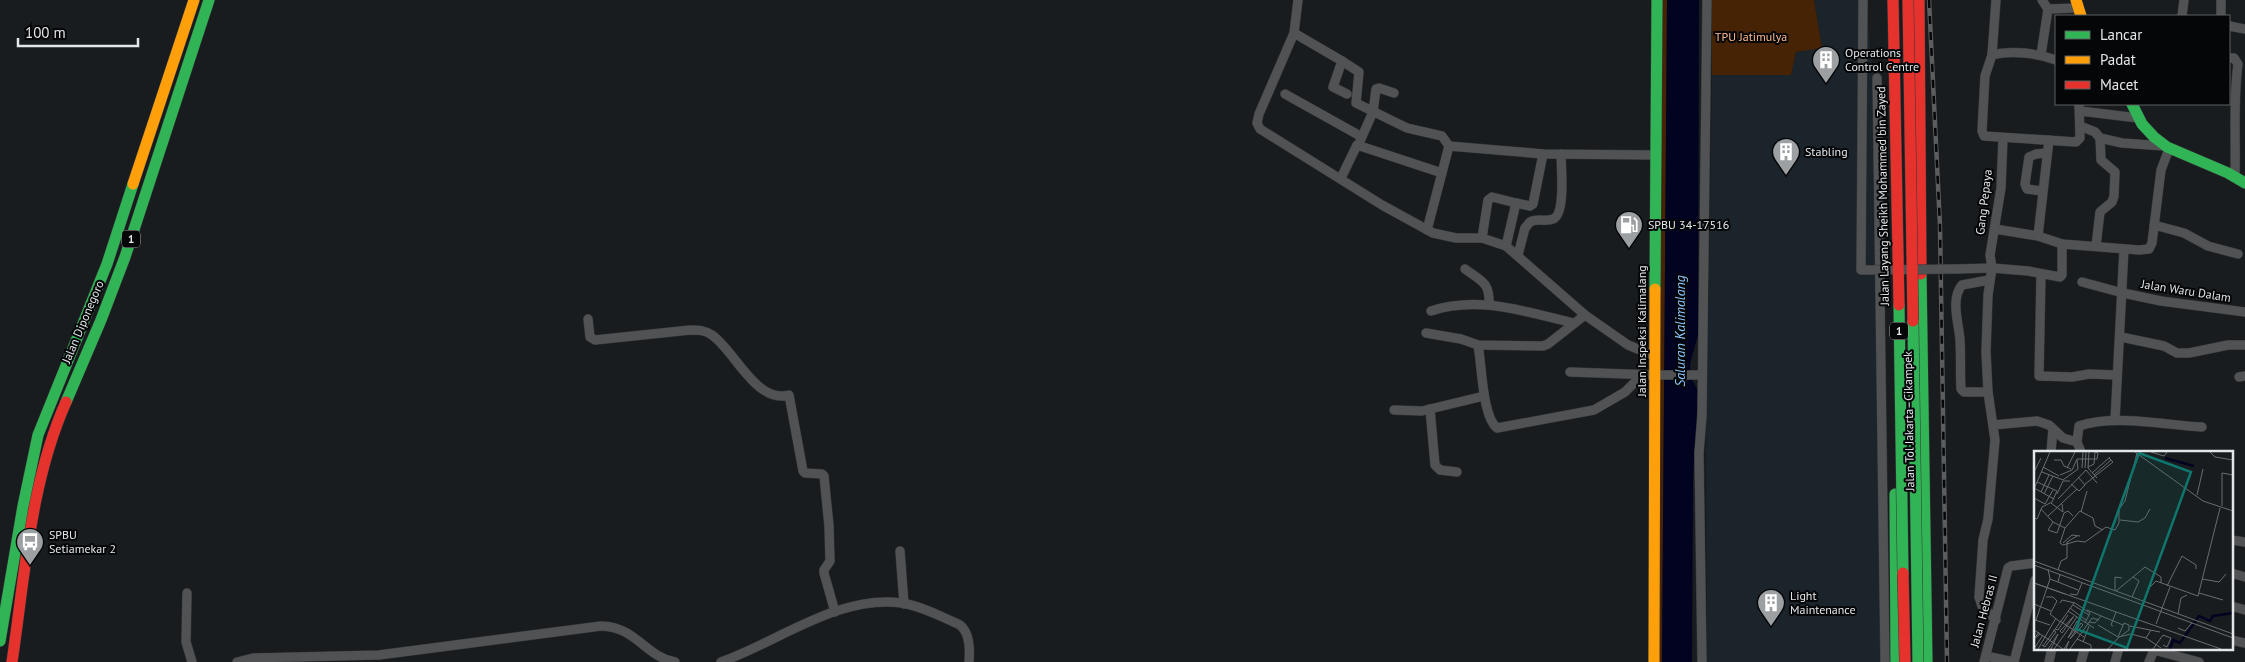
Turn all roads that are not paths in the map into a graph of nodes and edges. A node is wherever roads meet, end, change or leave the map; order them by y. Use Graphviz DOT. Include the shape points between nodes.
graph roads {
  1 [pos="194,0"];
  2 [pos="209,0"];
  3 [pos="1298,0"];
  4 [pos="1657,0"];
  5 [pos="1707,0"];
  6 [pos="1863,0"];
  7 [pos="1889,0"];
  8 [pos="1893,0"];
  9 [pos="1908,0"];
  10 [pos="1919,0"];
  11 [pos="1996,0"];
  12 [pos="2042,0"];
  13 [pos="2184,0"];
  14 [pos="2221,0"];
  15 [pos="2078,8"];
  16 [pos="2048,9"];
  17 [pos="2182,15"];
  18 [pos="2221,15"];
  19 [pos="2230,26"];
  20 [pos="2245,29"];
  21 [pos="1294,33"];
  22 [pos="2041,55"];
  23 [pos="1992,56"];
  24 [pos="2230,58"];
  25 [pos="2055,60"];
  26 [pos="1342,61"];
  27 [pos="1877,78"];
  28 [pos="1394,93"];
  29 [pos="1285,94"];
  30 [pos="1347,94"];
  31 [pos="2132,105"];
  32 [pos="2080,107"];
  33 [pos="1373,112"];
  34 [pos="2138,118"];
  35 [pos="2080,126"];
  36 [pos="2003,138"];
  37 [pos="2100,138"];
  38 [pos="2049,140"];
  39 [pos="1360,141"];
  40 [pos="1449,146"];
  41 [pos="2167,148"];
  42 [pos="2046,153"];
  43 [pos="1543,154"];
  44 [pos="1561,154"];
  45 [pos="1656,155"];
  46 [pos="1442,173"];
  47 [pos="2235,174"];
  48 [pos="1341,178"];
  49 [pos="2245,183"];
  50 [pos="2042,191"];
  51 [pos="1516,203"];
  52 [pos="2154,225"];
  53 [pos="1995,229"];
  54 [pos="1427,230"];
  55 [pos="2038,236"];
  56 [pos="1482,238"];
  57 [pos="2062,244"];
  58 [pos="1506,246"];
  59 [pos="2096,246"];
  60 [pos="2124,249"];
  61 [pos="2238,254"];
  62 [pos="1518,255"];
  63 [pos="1992,268"];
  64 [pos="1465,269"];
  65 [pos="2041,274"];
  66 [pos="1989,280"];
  67 [pos="2082,282"];
  68 [pos="2123,294"];
  69 [pos="1489,304"];
  70 [pos="1431,311"];
  71 [pos="2245,312"];
  72 [pos="1585,314"];
  73 [pos="588,319"];
  74 [pos="1573,323"];
  75 [pos="1426,333"];
  76 [pos="2120,338"];
  77 [pos="1478,345"];
  78 [pos="2245,345"];
  79 [pos="1655,356"];
  80 [pos="1570,372"];
  81 [pos="1642,374"];
  82 [pos="1658,375"];
  83 [pos="1699,375"];
  84 [pos="2118,375"];
  85 [pos="1988,392"];
  86 [pos="1484,396"];
  87 [pos="1430,408"];
  88 [pos="1394,410"];
  89 [pos="2115,420"];
  90 [pos="1993,425"];
  91 [pos="2202,427"];
  92 [pos="2053,429"];
  93 [pos="2077,442"];
  94 [pos="2051,451"];
  95 [pos="2081,451"];
  96 [pos="1457,472"];
  97 [pos="2232,540"];
  98 [pos="2245,542"];
  99 [pos="900,551"];
  100 [pos="2034,563"];
  101 [pos="2232,573"];
  102 [pos="2245,577"];
  103 [pos="2034,584"];
  104 [pos="187,593"];
  105 [pos="904,604"];
  106 [pos="2232,606"];
  107 [pos="2245,610"];
  108 [pos="835,612"];
  109 [pos="1996,620"];
  110 [pos="2232,640"];
  111 [pos="0,641"];
  112 [pos="2245,643"];
  113 [pos="1985,659"];
  114 [pos="271,660"];
  115 [pos="12,662"];
  116 [pos="192,662"];
  117 [pos="238,662"];
  118 [pos="675,662"];
  119 [pos="721,662"];
  120 [pos="969,662"];
  121 [pos="1654,662"];
  122 [pos="1702,662"];
  123 [pos="1885,662"];
  124 [pos="1896,662"];
  125 [pos="1904,662"];
  126 [pos="1918,662"];
  127 [pos="1927,662"];
  128 [pos="2014,662"];
  129 [pos="2149,662"];
  130 [pos="2199,662"];
  1 -- 111 [label="main road, Jalan Diponegoro / 1" via="107,264 38,435"];
  2 -- 115 [label="main road, Jalan Diponegoro / 1" via="125,257 53,431 37,495"];
  3 -- 21 [label="street"];
  4 -- 45 [label="main road, Jalan Inspeksi Kalimalang"];
  5 -- 83 [label="street"];
  6 -- 63 [label="street, bridge" via="1861,270"];
  7 -- 124 [label="main road, Jalan Tol Jakarta–Cikampek / 1"];
  8 -- 125 [label="main road, Jalan Layang Sheikh Mohammed bin Zayed / 1, bridge"];
  9 -- 126 [label="main road, 1, bridge"];
  10 -- 127 [label="main road, Jalan Tol Jakarta–Cikampek / 1"];
  11 -- 23 [label="street"];
  12 -- 16 [label="street"];
  13 -- 17 [label="street"];
  14 -- 18 [label="street"];
  15 -- 16 [label="street"];
  16 -- 22 [label="street"];
  19 -- 20 [label="street"];
  21 -- 26 [label="street"];
  21 -- 48 [label="street" via="1257,122 1260,129"];
  22 -- 23 [label="street" via="2014,53"];
  22 -- 25 [label="street"];
  23 -- 36 [label="street" via="1985,76 1982,131 1984,136"];
  24 -- 47 [label="street" via="2238,64 2234,96 2237,133"];
  26 -- 30 [label="street" via="1333,87"];
  26 -- 33 [label="street" via="1359,72 1355,102"];
  27 -- 123 [label="street"];
  28 -- 33 [label="street" via="1376,89"];
  29 -- 39 [label="street"];
  31 -- 34 [label="main road"];
  32 -- 34 [label="street"];
  32 -- 35 [label="street"];
  33 -- 39 [label="street"];
  33 -- 40 [label="street" via="1407,128 1442,136"];
  34 -- 41 [label="main road" via="2155,140"];
  35 -- 37 [label="street" via="2095,132"];
  35 -- 38 [label="street" via="2080,138 2076,142"];
  36 -- 38 [label="street"];
  36 -- 53 [label="street, Gang Pepaya"];
  37 -- 41 [label="street"];
  37 -- 59 [label="street" via="2100,160 2115,172 2114,196 2100,212"];
  38 -- 42 [label="street"];
  39 -- 46 [label="street"];
  39 -- 48 [label="street"];
  40 -- 43 [label="street"];
  40 -- 46 [label="street"];
  41 -- 47 [label="main road"];
  41 -- 52 [label="street"];
  42 -- 50 [label="street"];
  42 -- 50 [label="street" via="2029,157 2025,184 2028,189"];
  43 -- 44 [label="street"];
  43 -- 51 [label="street" via="1533,204"];
  44 -- 45 [label="street"];
  44 -- 62 [label="street" via="1559,213 1554,218 1530,222"];
  45 -- 79 [label="main road, Jalan Inspeksi Kalimalang"];
  46 -- 54 [label="street"];
  47 -- 49 [label="main road"];
  48 -- 54 [label="street"];
  50 -- 55 [label="street"];
  51 -- 56 [label="street" via="1488,200"];
  51 -- 58 [label="street"];
  52 -- 60 [label="street" via="2150,247"];
  52 -- 61 [label="street"];
  53 -- 55 [label="street"];
  53 -- 63 [label="street, Gang Pepaya" via="1990,255"];
  54 -- 56 [label="street" via="1456,238"];
  55 -- 57 [label="street"];
  56 -- 58 [label="street"];
  57 -- 59 [label="street"];
  57 -- 65 [label="street" via="2062,276"];
  58 -- 62 [label="street"];
  59 -- 60 [label="street"];
  60 -- 68 [label="street"];
  62 -- 72 [label="street"];
  63 -- 65 [label="street"];
  63 -- 66 [label="street, Gang Pepaya"];
  64 -- 69 [label="street" via="1487,286"];
  65 -- 84 [label="street" via="2039,376"];
  66 -- 85 [label="street, Gang Pepaya"];
  66 -- 85 [label="street" via="1962,285 1956,309 1961,389 1964,392"];
  67 -- 68 [label="street, Jalan Waru Dalam"];
  68 -- 71 [label="street, Jalan Waru Dalam"];
  68 -- 76 [label="street"];
  69 -- 70 [label="street" via="1457,304"];
  69 -- 74 [label="street"];
  72 -- 74 [label="street"];
  72 -- 79 [label="street" via="1639,352"];
  73 -- 108 [label="street" via="590,337 595,340 703,330 713,335 745,373 767,392 777,396 789,395 803,471 824,476 830,561 824,573"];
  74 -- 77 [label="street" via="1543,346"];
  75 -- 77 [label="street"];
  76 -- 78 [label="street" via="2164,346 2177,353"];
  76 -- 84 [label="street"];
  77 -- 86 [label="street"];
  79 -- 82 [label="main road, Jalan Inspeksi Kalimalang"];
  80 -- 81 [label="street"];
  81 -- 82 [label="street"];
  81 -- 86 [label="street" via="1625,392 1594,410 1501,429 1493,425"];
  82 -- 83 [label="street"];
  82 -- 121 [label="main road, Jalan Inspeksi Kalimalang"];
  83 -- 122 [label="street"];
  84 -- 89 [label="street"];
  85 -- 90 [label="street, Gang Pepaya"];
  86 -- 87 [label="street"];
  87 -- 88 [label="street"];
  87 -- 96 [label="street" via="1435,465 1440,470"];
  89 -- 91 [label="street"];
  89 -- 93 [label="street" via="2079,426"];
  90 -- 92 [label="street" via="2037,421"];
  90 -- 109 [label="street, Gang Pepaya" via="1995,440 1979,597 1982,606"];
  92 -- 93 [label="street" via="2063,438"];
  92 -- 94 [label="street"];
  93 -- 95 [label="street"];
  97 -- 98 [label="street"];
  99 -- 105 [label="street"];
  100 -- 109 [label="street, Jalan Hebras II" via="2010,567"];
  101 -- 102 [label="street"];
  103 -- 128 [label="street"];
  104 -- 116 [label="street" via="185,633"];
  105 -- 108 [label="street" via="863,605"];
  105 -- 120 [label="street" via="964,628"];
  106 -- 107 [label="street"];
  108 -- 119 [label="street"];
  109 -- 113 [label="street, Jalan Hebras II"];
  110 -- 112 [label="street"];
  113 -- 128 [label="street"];
  114 -- 117 [label="street" via="253,658"];
  114 -- 118 [label="street" via="379,655 601,626 630,633 658,656"];
  129 -- 130 [label="street" via="2154,650"];
}
